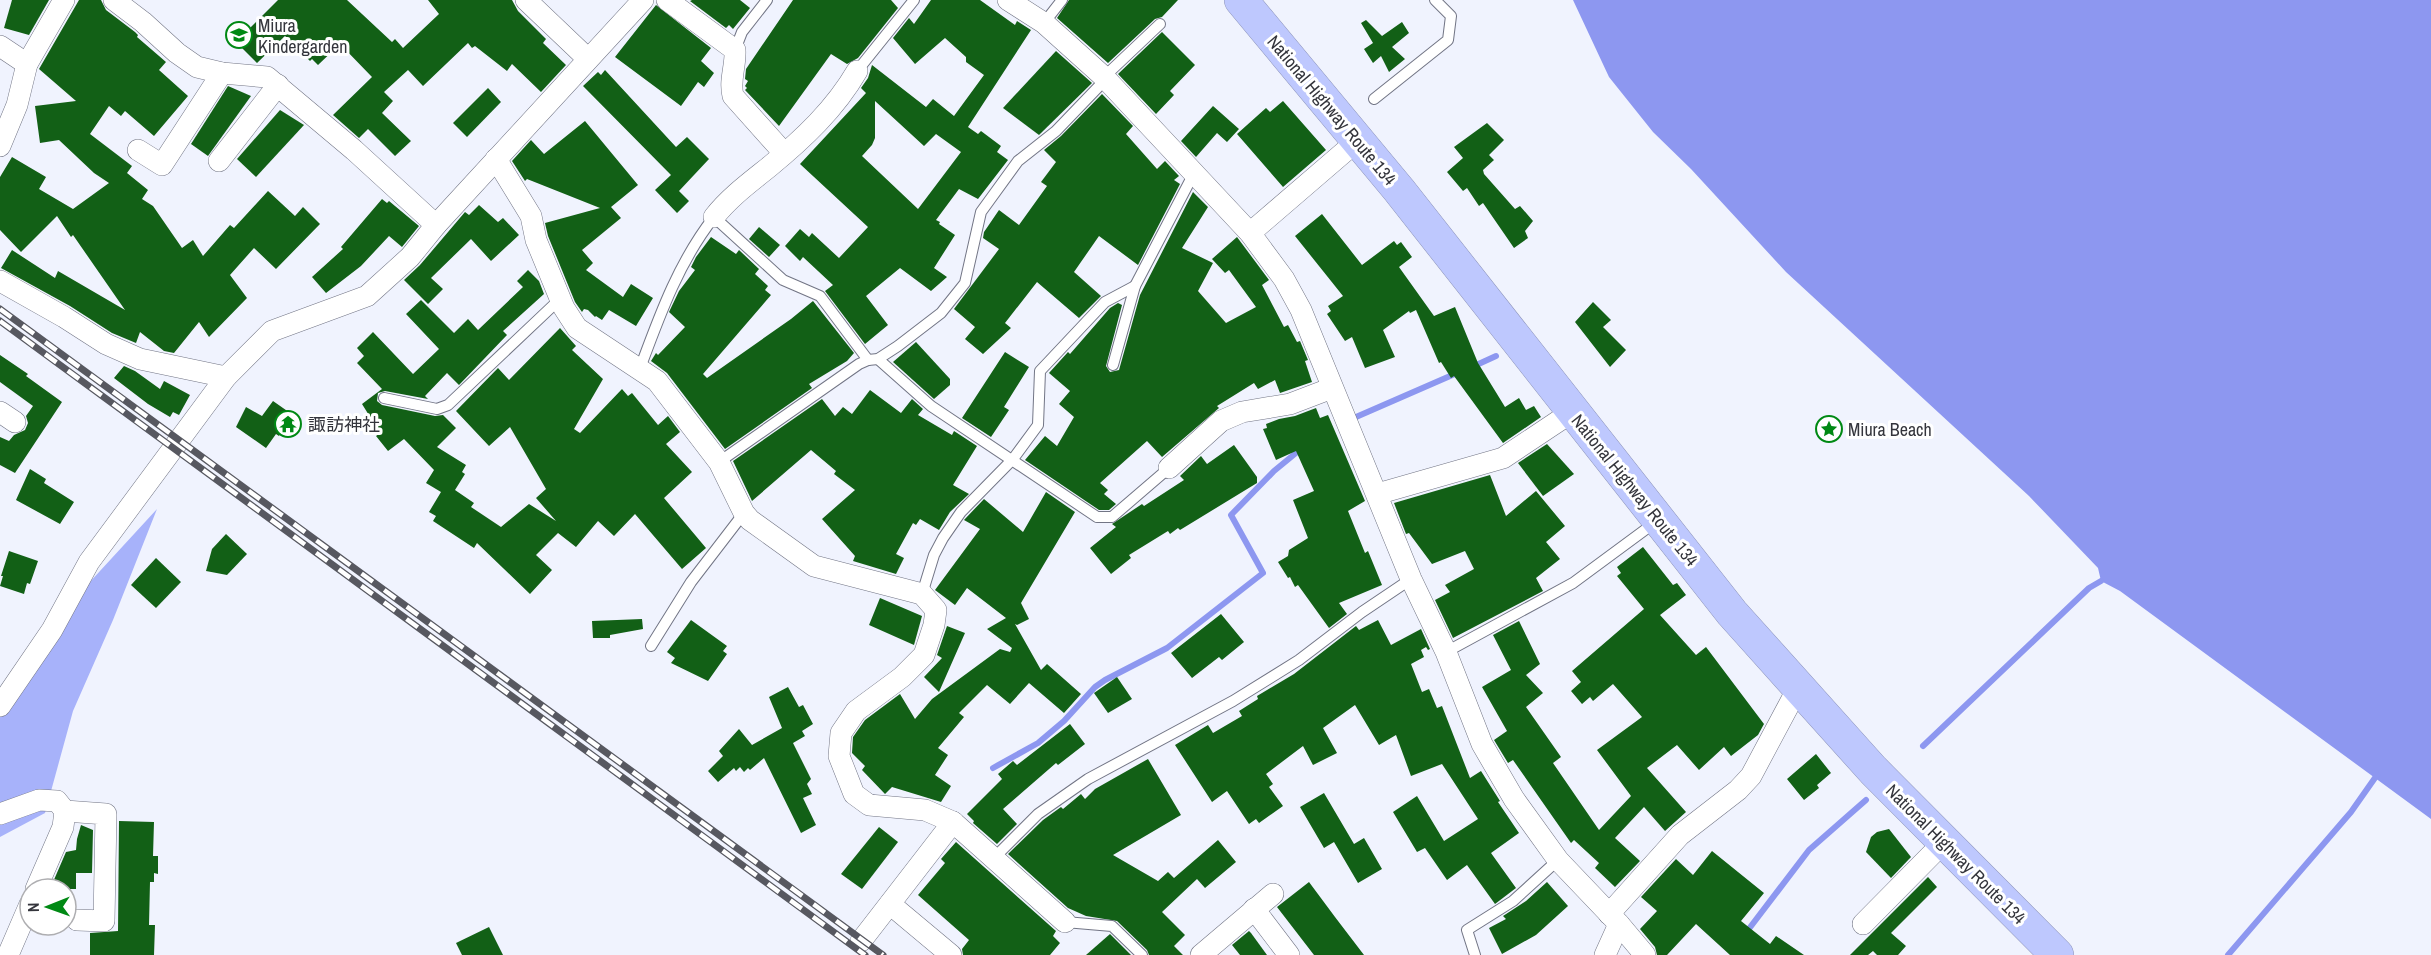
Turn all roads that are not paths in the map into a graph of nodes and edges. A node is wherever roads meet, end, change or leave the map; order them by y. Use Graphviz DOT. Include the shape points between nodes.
graph roads {
  1 [pos="64,0"];
  2 [pos="114,0"];
  3 [pos="526,0"];
  4 [pos="643,0"];
  5 [pos="668,0"];
  6 [pos="767,0"];
  7 [pos="914,0"];
  8 [pos="1008,0"];
  9 [pos="1062,0"];
  10 [pos="1241,0"];
  11 [pos="1435,0"];
  12 [pos="1044,23"];
  13 [pos="1160,24"];
  14 [pos="0,46"];
  15 [pos="735,50"];
  16 [pos="588,59"];
  17 [pos="27,64"];
  18 [pos="857,71"];
  19 [pos="222,73"];
  20 [pos="1105,79"];
  21 [pos="278,85"];
  22 [pos="1374,99"];
  23 [pos="1357,141"];
  24 [pos="0,146"];
  25 [pos="138,150"];
  26 [pos="784,153"];
  27 [pos="496,159"];
  28 [pos="219,161"];
  29 [pos="1193,175"];
  30 [pos="714,217"];
  31 [pos="436,225"];
  32 [pos="1250,233"];
  33 [pos="0,281"];
  34 [pos="1135,286"];
  35 [pos="560,299"];
  36 [pos="873,359"];
  37 [pos="1113,365"];
  38 [pos="639,371"];
  39 [pos="226,377"];
  40 [pos="1332,388"];
  41 [pos="384,398"];
  42 [pos="1572,412"];
  43 [pos="1013,459"];
  44 [pos="719,462"];
  45 [pos="1168,468"];
  46 [pos="1377,494"];
  47 [pos="744,513"];
  48 [pos="1658,520"];
  49 [pos="1411,579"];
  50 [pos="922,594"];
  51 [pos="651,646"];
  52 [pos="1446,652"];
  53 [pos="1798,688"];
  54 [pos="0,706"];
  55 [pos="65,811"];
  56 [pos="0,814"];
  57 [pos="953,822"];
  58 [pos="1944,842"];
  59 [pos="994,858"];
  60 [pos="1558,860"];
  61 [pos="41,877"];
  62 [pos="1273,894"];
  63 [pos="890,904"];
  64 [pos="1254,909"];
  65 [pos="1614,919"];
  66 [pos="78,920"];
  67 [pos="1065,922"];
  68 [pos="1863,924"];
  69 [pos="18,932"];
  70 [pos="858,948"];
  71 [pos="8,955"];
  72 [pos="951,955"];
  73 [pos="1142,955"];
  74 [pos="1201,955"];
  75 [pos="1289,955"];
  76 [pos="1475,955"];
  77 [pos="1605,955"];
  78 [pos="1645,955"];
  79 [pos="2057,955"];
  1 -- 17 [label="street"];
  2 -- 19 [label="street" via="197,67"];
  3 -- 16 [label="street"];
  4 -- 16 [label="street"];
  5 -- 15 [label="street"];
  6 -- 15 [label="lane" via="742,32"];
  7 -- 18 [label="lane"];
  8 -- 12 [label="street"];
  9 -- 12 [label="lane"];
  10 -- 23 [label="highway, National Highway Route 134"];
  11 -- 22 [label="lane" via="1451,16 1448,40"];
  12 -- 20 [label="street"];
  13 -- 20 [label="lane"];
  14 -- 17 [label="street"];
  15 -- 26 [label="street" via="730,85 733,96"];
  16 -- 27 [label="street"];
  17 -- 24 [label="street" via="17,105"];
  18 -- 26 [label="street" via="842,96"];
  19 -- 21 [label="street" via="267,77"];
  19 -- 25 [label="street" via="162,165"];
  20 -- 29 [label="street"];
  20 -- 36 [label="lane" via="1056,131 1018,161 981,212 965,283 941,313 898,346"];
  21 -- 28 [label="street"];
  21 -- 31 [label="street"];
  23 -- 32 [label="street"];
  23 -- 42 [label="highway, National Highway Route 134"];
  26 -- 30 [label="street" via="728,199"];
  27 -- 31 [label="street"];
  27 -- 35 [label="street" via="531,216 536,240"];
  29 -- 32 [label="street"];
  29 -- 34 [label="lane"];
  30 -- 36 [label="lane" via="783,280 820,296"];
  30 -- 38 [label="lane" via="698,237 667,294"];
  31 -- 39 [label="street" via="410,257 367,296 272,331"];
  32 -- 40 [label="street" via="1301,310"];
  33 -- 39 [label="street" via="106,344 140,359"];
  34 -- 37 [label="lane"];
  34 -- 43 [label="lane" via="1105,302 1040,371 1038,425"];
  35 -- 38 [label="street" via="577,328"];
  35 -- 41 [label="lane" via="448,405 437,409"];
  36 -- 43 [label="lane" via="931,406"];
  36 -- 44 [label="lane"];
  38 -- 44 [label="street" via="657,381"];
  39 -- 54 [label="street" via="88,562 52,630"];
  40 -- 45 [label="street" via="1290,404 1242,412 1221,421"];
  40 -- 46 [label="street"];
  42 -- 46 [label="street" via="1503,458"];
  42 -- 48 [label="highway, National Highway Route 134"];
  43 -- 45 [label="lane" via="1104,518 1112,517"];
  43 -- 50 [label="lane" via="961,512 943,538"];
  44 -- 47 [label="street"];
  46 -- 49 [label="street"];
  47 -- 50 [label="street" via="814,566"];
  47 -- 51 [label="lane" via="691,582"];
  48 -- 52 [label="lane" via="1573,583"];
  48 -- 53 [label="highway, National Highway Route 134"];
  49 -- 52 [label="street"];
  49 -- 59 [label="lane" via="1299,660 1088,779 1038,814"];
  50 -- 57 [label="street" via="936,610 924,655 856,711 841,733 839,756 854,794 869,806 925,810"];
  52 -- 60 [label="street" via="1482,744 1514,799"];
  53 -- 58 [label="highway, National Highway Route 134"];
  53 -- 65 [label="street" via="1751,776 1676,839"];
  55 -- 56 [label="street" via="57,801 39,800"];
  55 -- 61 [label="street" via="63,827"];
  55 -- 66 [label="street" via="106,814 104,921"];
  57 -- 59 [label="street"];
  57 -- 63 [label="street"];
  58 -- 68 [label="street"];
  58 -- 79 [label="highway, National Highway Route 134"];
  59 -- 67 [label="street"];
  60 -- 65 [label="street"];
  60 -- 76 [label="lane" via="1513,901 1467,930"];
  62 -- 64 [label="street"];
  63 -- 70 [label="street"];
  63 -- 72 [label="street"];
  64 -- 74 [label="street"];
  64 -- 75 [label="street"];
  65 -- 77 [label="street"];
  65 -- 78 [label="street"];
  67 -- 73 [label="lane" via="1112,926"];
  69 -- 71 [label="street"];
}
